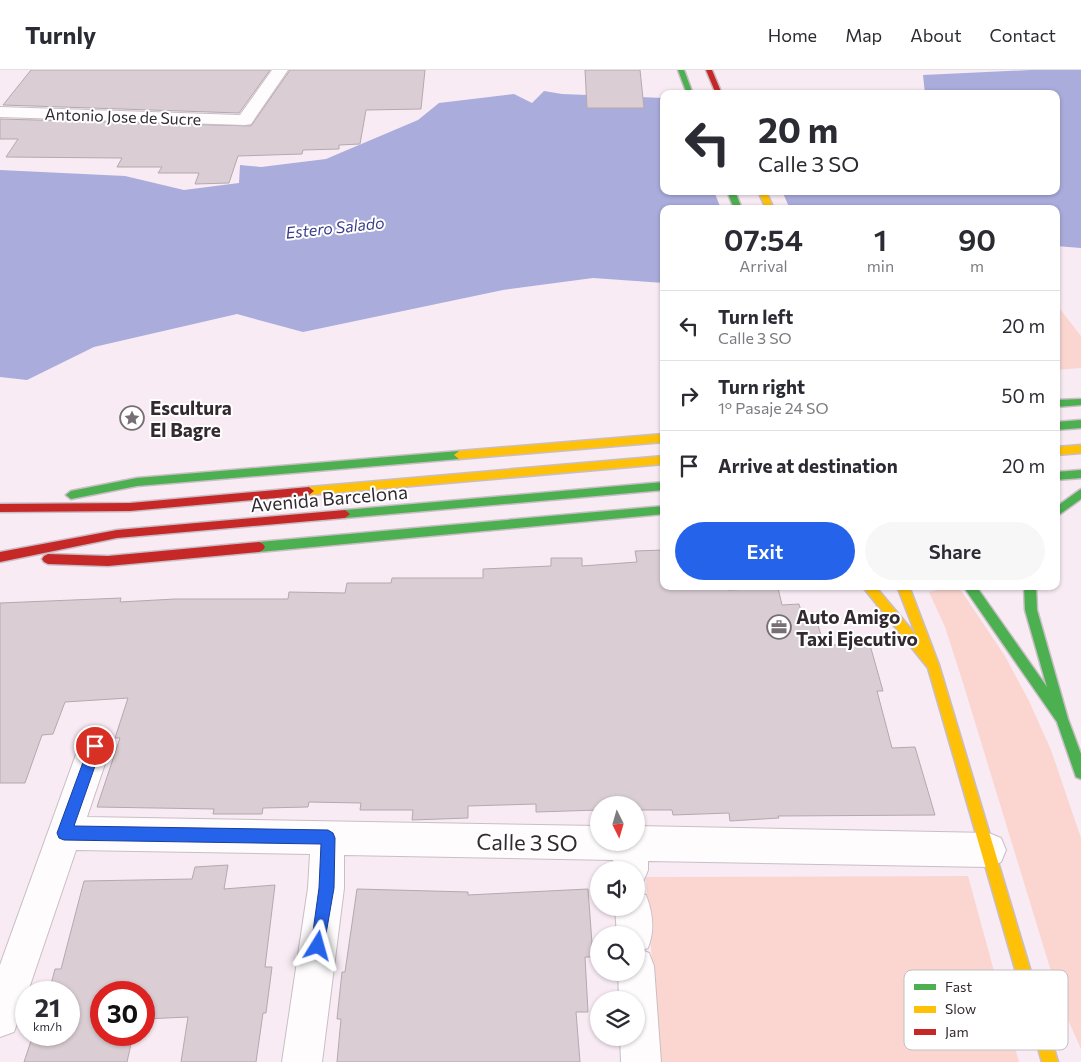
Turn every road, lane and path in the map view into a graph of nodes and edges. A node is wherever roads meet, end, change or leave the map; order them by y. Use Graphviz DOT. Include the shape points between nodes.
graph roads {
  1 [pos="280,70"];
  2 [pos="681,70"];
  3 [pos="709,70"];
  4 [pos="688,90"];
  5 [pos="717,90"];
  6 [pos="0,112"];
  7 [pos="1081,402"];
  8 [pos="1060,404"];
  9 [pos="1081,424"];
  10 [pos="1060,426"];
  11 [pos="660,438"];
  12 [pos="1081,449"];
  13 [pos="1060,451"];
  14 [pos="660,460"];
  15 [pos="1081,474"];
  16 [pos="1060,476"];
  17 [pos="660,486"];
  18 [pos="1081,493"];
  19 [pos="5,508"];
  20 [pos="660,510"];
  21 [pos="1060,510"];
  22 [pos="525,524"];
  23 [pos="607,527"];
  24 [pos="2,557"];
  25 [pos="871,590"];
  26 [pos="905,590"];
  27 [pos="972,590"];
  28 [pos="1030,590"];
  29 [pos="933,665"];
  30 [pos="1062,719"];
  31 [pos="95,746"];
  32 [pos="1081,772"];
  33 [pos="64,833"];
  34 [pos="328,838"];
  35 [pos="989,850"];
  36 [pos="631,857"];
  37 [pos="1024,970"];
  38 [pos="637,981"];
  39 [pos="0,1018"];
  40 [pos="302,1062"];
  41 [pos="641,1062"];
  1 -- 6 [label="street, Antonio Jose de Sucre" via="245,120"];
  2 -- 4 [label="main road"];
  3 -- 5 [label="main road"];
  7 -- 8 [label="main road"];
  9 -- 10 [label="main road"];
  11 -- 19 [label="main road" via="137,482"];
  12 -- 13 [label="main road"];
  14 -- 19 [label="main road, Avenida Barcelona" via="130,507"];
  15 -- 16 [label="main road"];
  17 -- 24 [label="main road, Avenida Barcelona" via="116,534"];
  18 -- 21 [label="main road"];
  20 -- 22 [label="main road"];
  22 -- 23 [label="main road"];
  22 -- 24 [label="main road" via="108,561"];
  25 -- 29 [label="main road"];
  26 -- 29 [label="main road"];
  27 -- 30 [label="main road"];
  28 -- 30 [label="main road" via="1031,610"];
  29 -- 35 [label="main road"];
  30 -- 32 [label="main road"];
  31 -- 33 [label="street"];
  33 -- 34 [label="street, Calle 3 SO"];
  33 -- 39 [label="street"];
  34 -- 36 [label="street, Calle 3 SO"];
  34 -- 40 [label="street" via="326,888"];
  35 -- 36 [label="street, Calle 3 SO"];
  35 -- 37 [label="main road"];
  38 -- 41 [label="street"];
}
